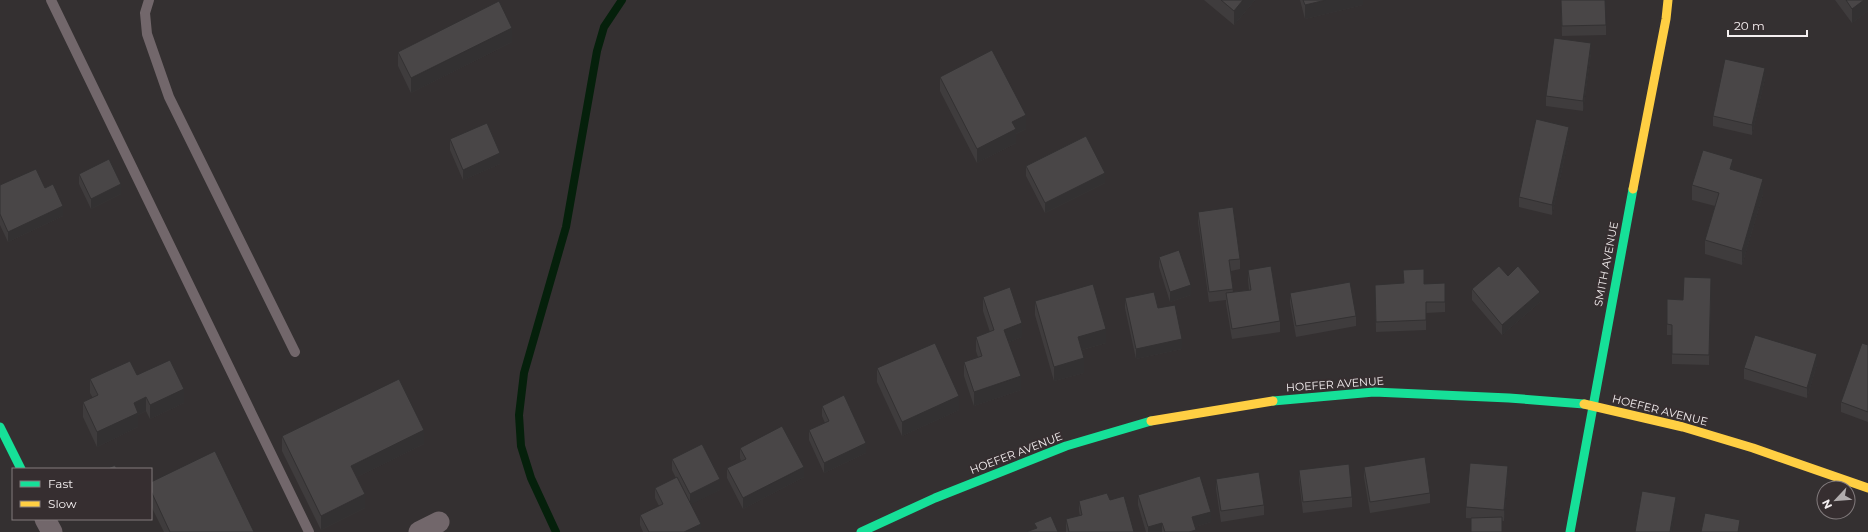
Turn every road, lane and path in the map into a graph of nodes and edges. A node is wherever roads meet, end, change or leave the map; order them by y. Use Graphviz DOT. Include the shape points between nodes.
graph roads {
  1 [pos="51,0"];
  2 [pos="149,0"];
  3 [pos="1668,0"];
  4 [pos="295,352"];
  5 [pos="1592,405"];
  6 [pos="0,427"];
  7 [pos="20,468"];
  8 [pos="1868,488"];
  9 [pos="46,520"];
  10 [pos="439,522"];
  11 [pos="52,532"];
  12 [pos="309,532"];
  13 [pos="419,532"];
  14 [pos="861,532"];
  15 [pos="1570,532"];
  1 -- 12 [label="lane"];
  2 -- 4 [label="lane" via="145,13 147,34 169,97"];
  3 -- 5 [label="street, SMITH AVENUE"];
  5 -- 8 [label="street, HOEFER AVENUE" via="1754,448"];
  5 -- 14 [label="street, HOEFER AVENUE" via="1509,398 1374,392 1268,401 1140,423 1058,449 934,498"];
  5 -- 15 [label="street, SMITH AVENUE"];
  6 -- 7 [label="street"];
  9 -- 11 [label="street"];
  10 -- 13 [label="street"];
}
